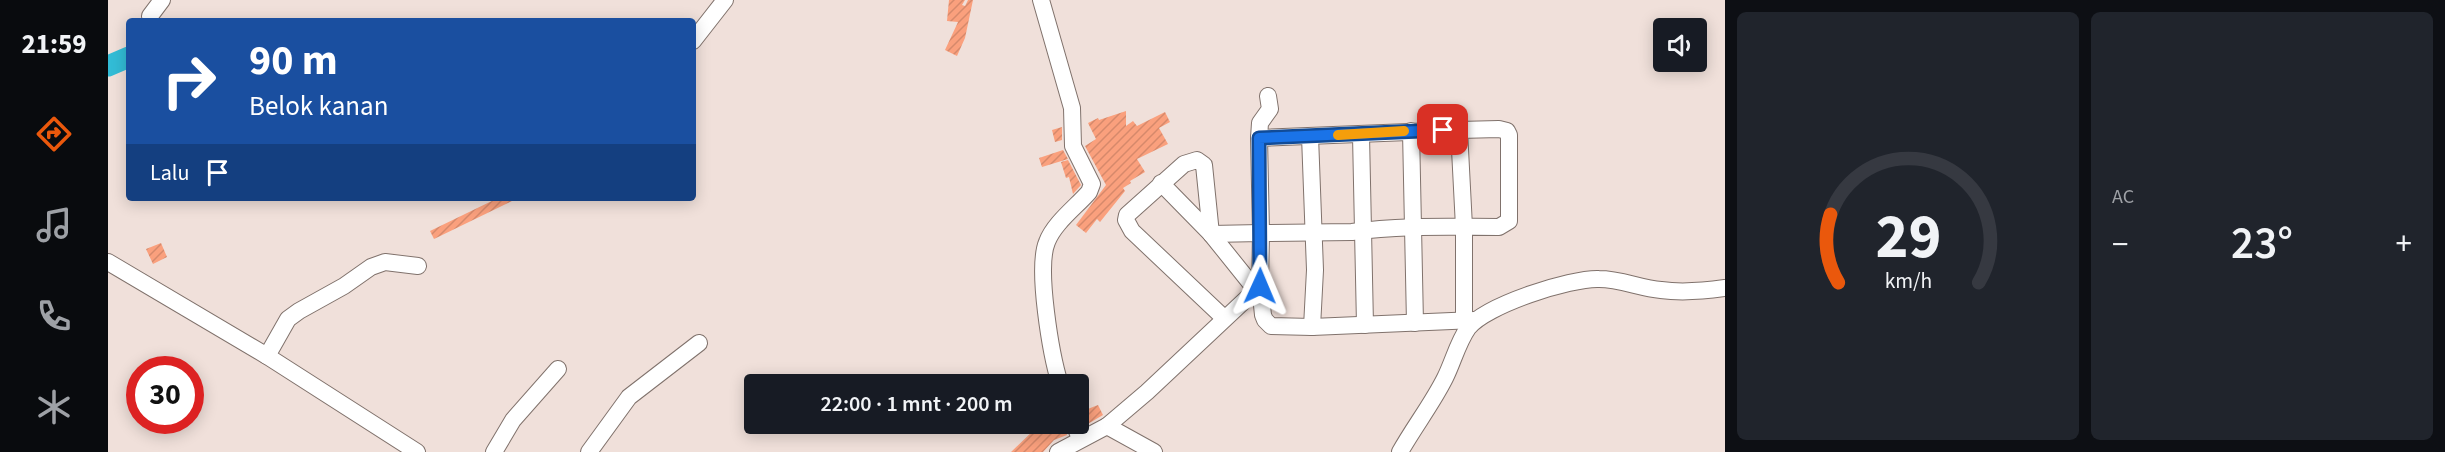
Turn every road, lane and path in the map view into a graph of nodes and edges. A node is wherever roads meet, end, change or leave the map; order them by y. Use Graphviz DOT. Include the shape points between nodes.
graph roads {
  1 [pos="162,0"];
  2 [pos="725,0"];
  3 [pos="1041,0"];
  4 [pos="150,16"];
  5 [pos="696,37"];
  6 [pos="1268,96"];
  7 [pos="1411,130"];
  8 [pos="1460,130"];
  9 [pos="1361,135"];
  10 [pos="1310,136"];
  11 [pos="1259,138"];
  12 [pos="1161,183"];
  13 [pos="1464,227"];
  14 [pos="1414,228"];
  15 [pos="1363,231"];
  16 [pos="1314,232"];
  17 [pos="1261,233"];
  18 [pos="1211,234"];
  19 [pos="108,262"];
  20 [pos="418,266"];
  21 [pos="1258,288"];
  22 [pos="1725,288"];
  23 [pos="1224,318"];
  24 [pos="1471,320"];
  25 [pos="1415,322"];
  26 [pos="1365,325"];
  27 [pos="1312,327"];
  28 [pos="699,343"];
  29 [pos="267,356"];
  30 [pos="558,369"];
  31 [pos="1058,374"];
  32 [pos="1107,426"];
  33 [pos="1089,429"];
  34 [pos="1074,434"];
  35 [pos="417,452"];
  36 [pos="494,452"];
  37 [pos="589,452"];
  38 [pos="1058,452"];
  39 [pos="1154,452"];
  40 [pos="1400,452"];
  1 -- 4 [label="street"];
  2 -- 5 [label="street"];
  3 -- 31 [label="street" via="1072,108 1073,146 1092,184 1047,240 1042,261"];
  6 -- 11 [label="street" via="1270,109 1260,123"];
  7 -- 8 [label="street"];
  7 -- 9 [label="street"];
  7 -- 14 [label="street"];
  8 -- 13 [label="street"];
  8 -- 13 [label="street" via="1500,129 1509,135 1509,221 1499,226"];
  9 -- 10 [label="street"];
  9 -- 15 [label="street"];
  10 -- 11 [label="street"];
  10 -- 16 [label="street"];
  11 -- 17 [label="street"];
  12 -- 18 [label="street"];
  12 -- 18 [label="street" via="1184,164 1194,160 1204,165"];
  12 -- 23 [label="street" via="1130,210 1126,220"];
  13 -- 14 [label="street"];
  13 -- 24 [label="street"];
  14 -- 15 [label="street"];
  14 -- 25 [label="street"];
  15 -- 16 [label="street"];
  15 -- 26 [label="street"];
  16 -- 17 [label="street"];
  16 -- 27 [label="street"];
  17 -- 18 [label="street"];
  17 -- 21 [label="street"];
  18 -- 21 [label="street"];
  19 -- 29 [label="street"];
  20 -- 29 [label="street" via="385,262 371,267 288,320"];
  21 -- 23 [label="street"];
  21 -- 27 [label="street" via="1268,323 1277,327"];
  22 -- 24 [label="street" via="1662,291 1630,282 1597,279 1517,299"];
  23 -- 32 [label="street"];
  24 -- 25 [label="street"];
  24 -- 40 [label="street" via="1444,381"];
  25 -- 26 [label="street"];
  26 -- 27 [label="street"];
  28 -- 37 [label="street" via="629,397"];
  29 -- 35 [label="street"];
  30 -- 36 [label="street" via="517,415"];
  32 -- 33 [label="street"];
  32 -- 39 [label="street"];
  34 -- 38 [label="street"];
}
